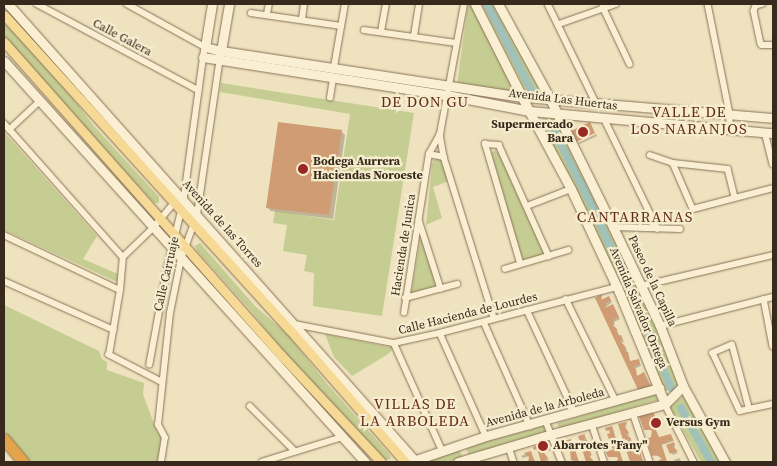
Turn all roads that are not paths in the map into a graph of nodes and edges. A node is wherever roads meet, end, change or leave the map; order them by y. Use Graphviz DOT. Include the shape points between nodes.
graph roads {
  1 [pos="8,4"];
  2 [pos="37,4"];
  3 [pos="127,4"];
  4 [pos="212,4"];
  5 [pos="229,4"];
  6 [pos="269,4"];
  7 [pos="304,4"];
  8 [pos="345,4"];
  9 [pos="386,4"];
  10 [pos="418,4"];
  11 [pos="464,4"];
  12 [pos="475,4"];
  13 [pos="500,4"];
  14 [pos="548,4"];
  15 [pos="616,4"];
  16 [pos="708,4"];
  17 [pos="763,4"];
  18 [pos="604,7"];
  19 [pos="251,13"];
  20 [pos="268,14"];
  21 [pos="4,15"];
  22 [pos="302,19"];
  23 [pos="559,24"];
  24 [pos="341,26"];
  25 [pos="364,30"];
  26 [pos="380,32"];
  27 [pos="414,36"];
  28 [pos="4,42"];
  29 [pos="456,43"];
  30 [pos="773,45"];
  31 [pos="205,47"];
  32 [pos="220,56"];
  33 [pos="203,57"];
  34 [pos="4,61"];
  35 [pos="630,64"];
  36 [pos="334,67"];
  37 [pos="333,78"];
  38 [pos="198,90"];
  39 [pos="448,90"];
  40 [pos="523,97"];
  41 [pos="330,98"];
  42 [pos="550,98"];
  43 [pos="40,101"];
  44 [pos="597,105"];
  45 [pos="529,111"];
  46 [pos="557,114"];
  47 [pos="730,114"];
  48 [pos="604,118"];
  49 [pos="773,118"];
  50 [pos="4,124"];
  51 [pos="730,129"];
  52 [pos="9,130"];
  53 [pos="769,133"];
  54 [pos="440,134"];
  55 [pos="429,154"];
  56 [pos="650,155"];
  57 [pos="444,157"];
  58 [pos="673,163"];
  59 [pos="773,164"];
  60 [pos="571,188"];
  61 [pos="773,188"];
  62 [pos="735,197"];
  63 [pos="184,201"];
  64 [pos="173,204"];
  65 [pos="527,206"];
  66 [pos="181,213"];
  67 [pos="197,215"];
  68 [pos="162,218"];
  69 [pos="419,218"];
  70 [pos="192,225"];
  71 [pos="613,227"];
  72 [pos="154,228"];
  73 [pos="658,229"];
  74 [pos="680,230"];
  75 [pos="176,234"];
  76 [pos="4,235"];
  77 [pos="185,245"];
  78 [pos="172,248"];
  79 [pos="568,250"];
  80 [pos="773,255"];
  81 [pos="549,256"];
  82 [pos="123,257"];
  83 [pos="181,258"];
  84 [pos="520,263"];
  85 [pos="504,269"];
  86 [pos="4,281"];
  87 [pos="457,284"];
  88 [pos="641,286"];
  89 [pos="617,287"];
  90 [pos="441,289"];
  91 [pos="120,290"];
  92 [pos="773,297"];
  93 [pos="405,298"];
  94 [pos="566,299"];
  95 [pos="764,299"];
  96 [pos="527,310"];
  97 [pos="404,313"];
  98 [pos="494,318"];
  99 [pos="484,322"];
  100 [pos="294,324"];
  101 [pos="660,326"];
  102 [pos="114,330"];
  103 [pos="440,333"];
  104 [pos="394,343"];
  105 [pos="773,346"];
  106 [pos="150,364"];
  107 [pos="161,382"];
  108 [pos="683,386"];
  109 [pos="659,388"];
  110 [pos="616,401"];
  111 [pos="665,404"];
  112 [pos="773,404"];
  113 [pos="250,406"];
  114 [pos="749,409"];
  115 [pos="575,413"];
  116 [pos="633,413"];
  117 [pos="546,421"];
  118 [pos="592,424"];
  119 [pos="530,426"];
  120 [pos="552,434"];
  121 [pos="486,436"];
  122 [pos="343,437"];
  123 [pos="4,439"];
  124 [pos="461,445"];
  125 [pos="509,446"];
  126 [pos="442,450"];
  127 [pos="295,452"];
  128 [pos="462,461"];
  129 [pos="23,462"];
  130 [pos="161,462"];
  131 [pos="262,462"];
  132 [pos="365,462"];
  133 [pos="381,462"];
  134 [pos="411,462"];
  135 [pos="514,462"];
  136 [pos="562,462"];
  137 [pos="604,462"];
  138 [pos="650,462"];
  139 [pos="694,462"];
  140 [pos="725,462"];
  1 -- 63 [label="street, Avenida de las Torres"];
  2 -- 38 [label="street, Calle Galera"];
  3 -- 31 [label="street"];
  4 -- 31 [label="street, Calle Carruaje"];
  5 -- 32 [label="street, Calle Carruaje"];
  6 -- 20 [label="street"];
  7 -- 22 [label="street"];
  8 -- 24 [label="street"];
  9 -- 26 [label="street"];
  10 -- 27 [label="street"];
  11 -- 29 [label="street, Hacienda de Junica"];
  12 -- 40 [label="street, Avenida Salvador Ortega"];
  13 -- 42 [label="street, Paseo de la Capilla"];
  14 -- 23 [label="street"];
  15 -- 18 [label="street"];
  16 -- 47 [label="street"];
  17 -- 30 [label="street" via="756,6 754,11 761,43 762,46"];
  18 -- 23 [label="street"];
  18 -- 35 [label="street"];
  19 -- 20 [label="street"];
  20 -- 22 [label="street"];
  21 -- 64 [label="main road, Avenida de las Torres"];
  22 -- 24 [label="street"];
  23 -- 44 [label="street"];
  24 -- 36 [label="street"];
  25 -- 26 [label="street"];
  26 -- 27 [label="street"];
  27 -- 29 [label="street"];
  28 -- 68 [label="main road"];
  29 -- 39 [label="street, Hacienda de Junica"];
  31 -- 32 [label="street, Avenida Las Huertas"];
  31 -- 33 [label="street, Calle Carruaje"];
  32 -- 33 [label="street, Avenida Las Huertas"];
  32 -- 36 [label="street, Avenida Las Huertas"];
  32 -- 37 [label="street, Avenida Las Huertas"];
  32 -- 67 [label="street, Calle Carruaje"];
  33 -- 38 [label="street, Calle Carruaje"];
  34 -- 43 [label="street"];
  36 -- 39 [label="street, Avenida Las Huertas"];
  37 -- 39 [label="street, Avenida Las Huertas"];
  37 -- 41 [label="street"];
  38 -- 63 [label="street, Calle Carruaje"];
  39 -- 40 [label="street, Avenida Las Huertas"];
  39 -- 45 [label="street, Avenida Las Huertas"];
  39 -- 54 [label="street, Hacienda de Junica"];
  40 -- 42 [label="street, Avenida Las Huertas"];
  40 -- 45 [label="street, Avenida Salvador Ortega"];
  42 -- 44 [label="street, Avenida Las Huertas"];
  42 -- 46 [label="street, Paseo de la Capilla"];
  43 -- 52 [label="street"];
  43 -- 72 [label="street"];
  44 -- 47 [label="street, Avenida Las Huertas"];
  45 -- 46 [label="street, Avenida Las Huertas"];
  45 -- 60 [label="street, Avenida Salvador Ortega"];
  46 -- 48 [label="street, Avenida Las Huertas"];
  46 -- 71 [label="street, Paseo de la Capilla"];
  47 -- 49 [label="street, Avenida Las Huertas"];
  47 -- 51 [label="street"];
  48 -- 51 [label="street, Avenida Las Huertas"];
  48 -- 73 [label="street"];
  50 -- 52 [label="street"];
  51 -- 53 [label="street, Avenida Las Huertas"];
  52 -- 82 [label="street"];
  53 -- 59 [label="street"];
  54 -- 55 [label="street, Hacienda de Junica"];
  54 -- 57 [label="street"];
  55 -- 57 [label="street"];
  55 -- 69 [label="street, Hacienda de Junica"];
  56 -- 58 [label="street"];
  57 -- 98 [label="street"];
  58 -- 62 [label="street" via="728,169"];
  58 -- 62 [label="street" via="693,209"];
  60 -- 65 [label="street"];
  60 -- 89 [label="street, Avenida Salvador Ortega"];
  61 -- 62 [label="street"];
  63 -- 64 [label="street"];
  63 -- 66 [label="street, Calle Carruaje"];
  63 -- 67 [label="street, Avenida de las Torres"];
  64 -- 66 [label="main road, Avenida de las Torres"];
  64 -- 68 [label="street"];
  65 -- 81 [label="street"];
  65 -- 84 [label="street" via="498,145 485,144"];
  66 -- 70 [label="main road, Avenida de las Torres"];
  66 -- 75 [label="street, Calle Carruaje"];
  67 -- 70 [label="street, Calle Carruaje"];
  67 -- 100 [label="street, Avenida de las Torres"];
  68 -- 72 [label="street"];
  68 -- 75 [label="main road"];
  69 -- 90 [label="street"];
  69 -- 93 [label="street, Hacienda de Junica"];
  70 -- 77 [label="street, Calle Carruaje"];
  70 -- 134 [label="main road, Avenida de las Torres"];
  71 -- 73 [label="street"];
  71 -- 88 [label="street, Paseo de la Capilla"];
  72 -- 78 [label="street"];
  72 -- 82 [label="street"];
  73 -- 74 [label="street"];
  75 -- 77 [label="main road"];
  75 -- 78 [label="street, Calle Carruaje"];
  76 -- 91 [label="street"];
  77 -- 83 [label="street, Calle Carruaje"];
  77 -- 133 [label="main road"];
  78 -- 83 [label="street"];
  78 -- 106 [label="street, Calle Carruaje"];
  79 -- 81 [label="street"];
  80 -- 88 [label="street"];
  81 -- 84 [label="street"];
  82 -- 91 [label="street"];
  83 -- 107 [label="street, Calle Carruaje"];
  83 -- 122 [label="street"];
  84 -- 85 [label="street"];
  86 -- 102 [label="street"];
  87 -- 90 [label="street"];
  88 -- 101 [label="street, Paseo de la Capilla"];
  89 -- 94 [label="street, Calle Hacienda de Lourdes"];
  89 -- 109 [label="street, Avenida Salvador Ortega"];
  90 -- 93 [label="street"];
  91 -- 102 [label="street"];
  92 -- 95 [label="street"];
  93 -- 97 [label="street, Hacienda de Junica"];
  94 -- 96 [label="street, Calle Hacienda de Lourdes"];
  94 -- 110 [label="street"];
  95 -- 101 [label="street"];
  95 -- 105 [label="street"];
  96 -- 98 [label="street, Calle Hacienda de Lourdes"];
  96 -- 115 [label="street"];
  98 -- 99 [label="street, Calle Hacienda de Lourdes"];
  99 -- 103 [label="street, Calle Hacienda de Lourdes"];
  99 -- 119 [label="street"];
  100 -- 104 [label="street, Calle Hacienda de Lourdes"];
  100 -- 134 [label="street, Avenida de las Torres"];
  101 -- 108 [label="street, Paseo de la Capilla"];
  102 -- 107 [label="street" via="109,355"];
  103 -- 104 [label="street, Calle Hacienda de Lourdes"];
  103 -- 121 [label="street"];
  104 -- 126 [label="street"];
  107 -- 130 [label="street, Calle Carruaje" via="158,425 165,438"];
  108 -- 111 [label="street"];
  108 -- 140 [label="street, Paseo de la Capilla"];
  109 -- 110 [label="street, Avenida de la Arboleda"];
  109 -- 111 [label="street, Avenida Salvador Ortega"];
  110 -- 115 [label="street, Avenida de la Arboleda"];
  111 -- 116 [label="street"];
  111 -- 139 [label="street, Avenida Salvador Ortega"];
  112 -- 114 [label="street"];
  113 -- 127 [label="street"];
  114 -- 114 [label="street" via="740,411 712,353 732,345"];
  115 -- 117 [label="street, Avenida de la Arboleda"];
  116 -- 118 [label="street"];
  116 -- 138 [label="street"];
  117 -- 119 [label="street, Avenida de la Arboleda"];
  117 -- 120 [label="street"];
  118 -- 120 [label="street"];
  118 -- 137 [label="street"];
  119 -- 121 [label="street, Avenida de la Arboleda"];
  120 -- 125 [label="street"];
  120 -- 136 [label="street"];
  121 -- 124 [label="street, Avenida de la Arboleda"];
  122 -- 127 [label="street"];
  122 -- 132 [label="street"];
  123 -- 129 [label="highway"];
  124 -- 126 [label="street, Avenida de la Arboleda"];
  124 -- 128 [label="street"];
  125 -- 128 [label="street"];
  125 -- 135 [label="street"];
  126 -- 134 [label="street, Avenida de la Arboleda"];
  127 -- 131 [label="street"];
}
